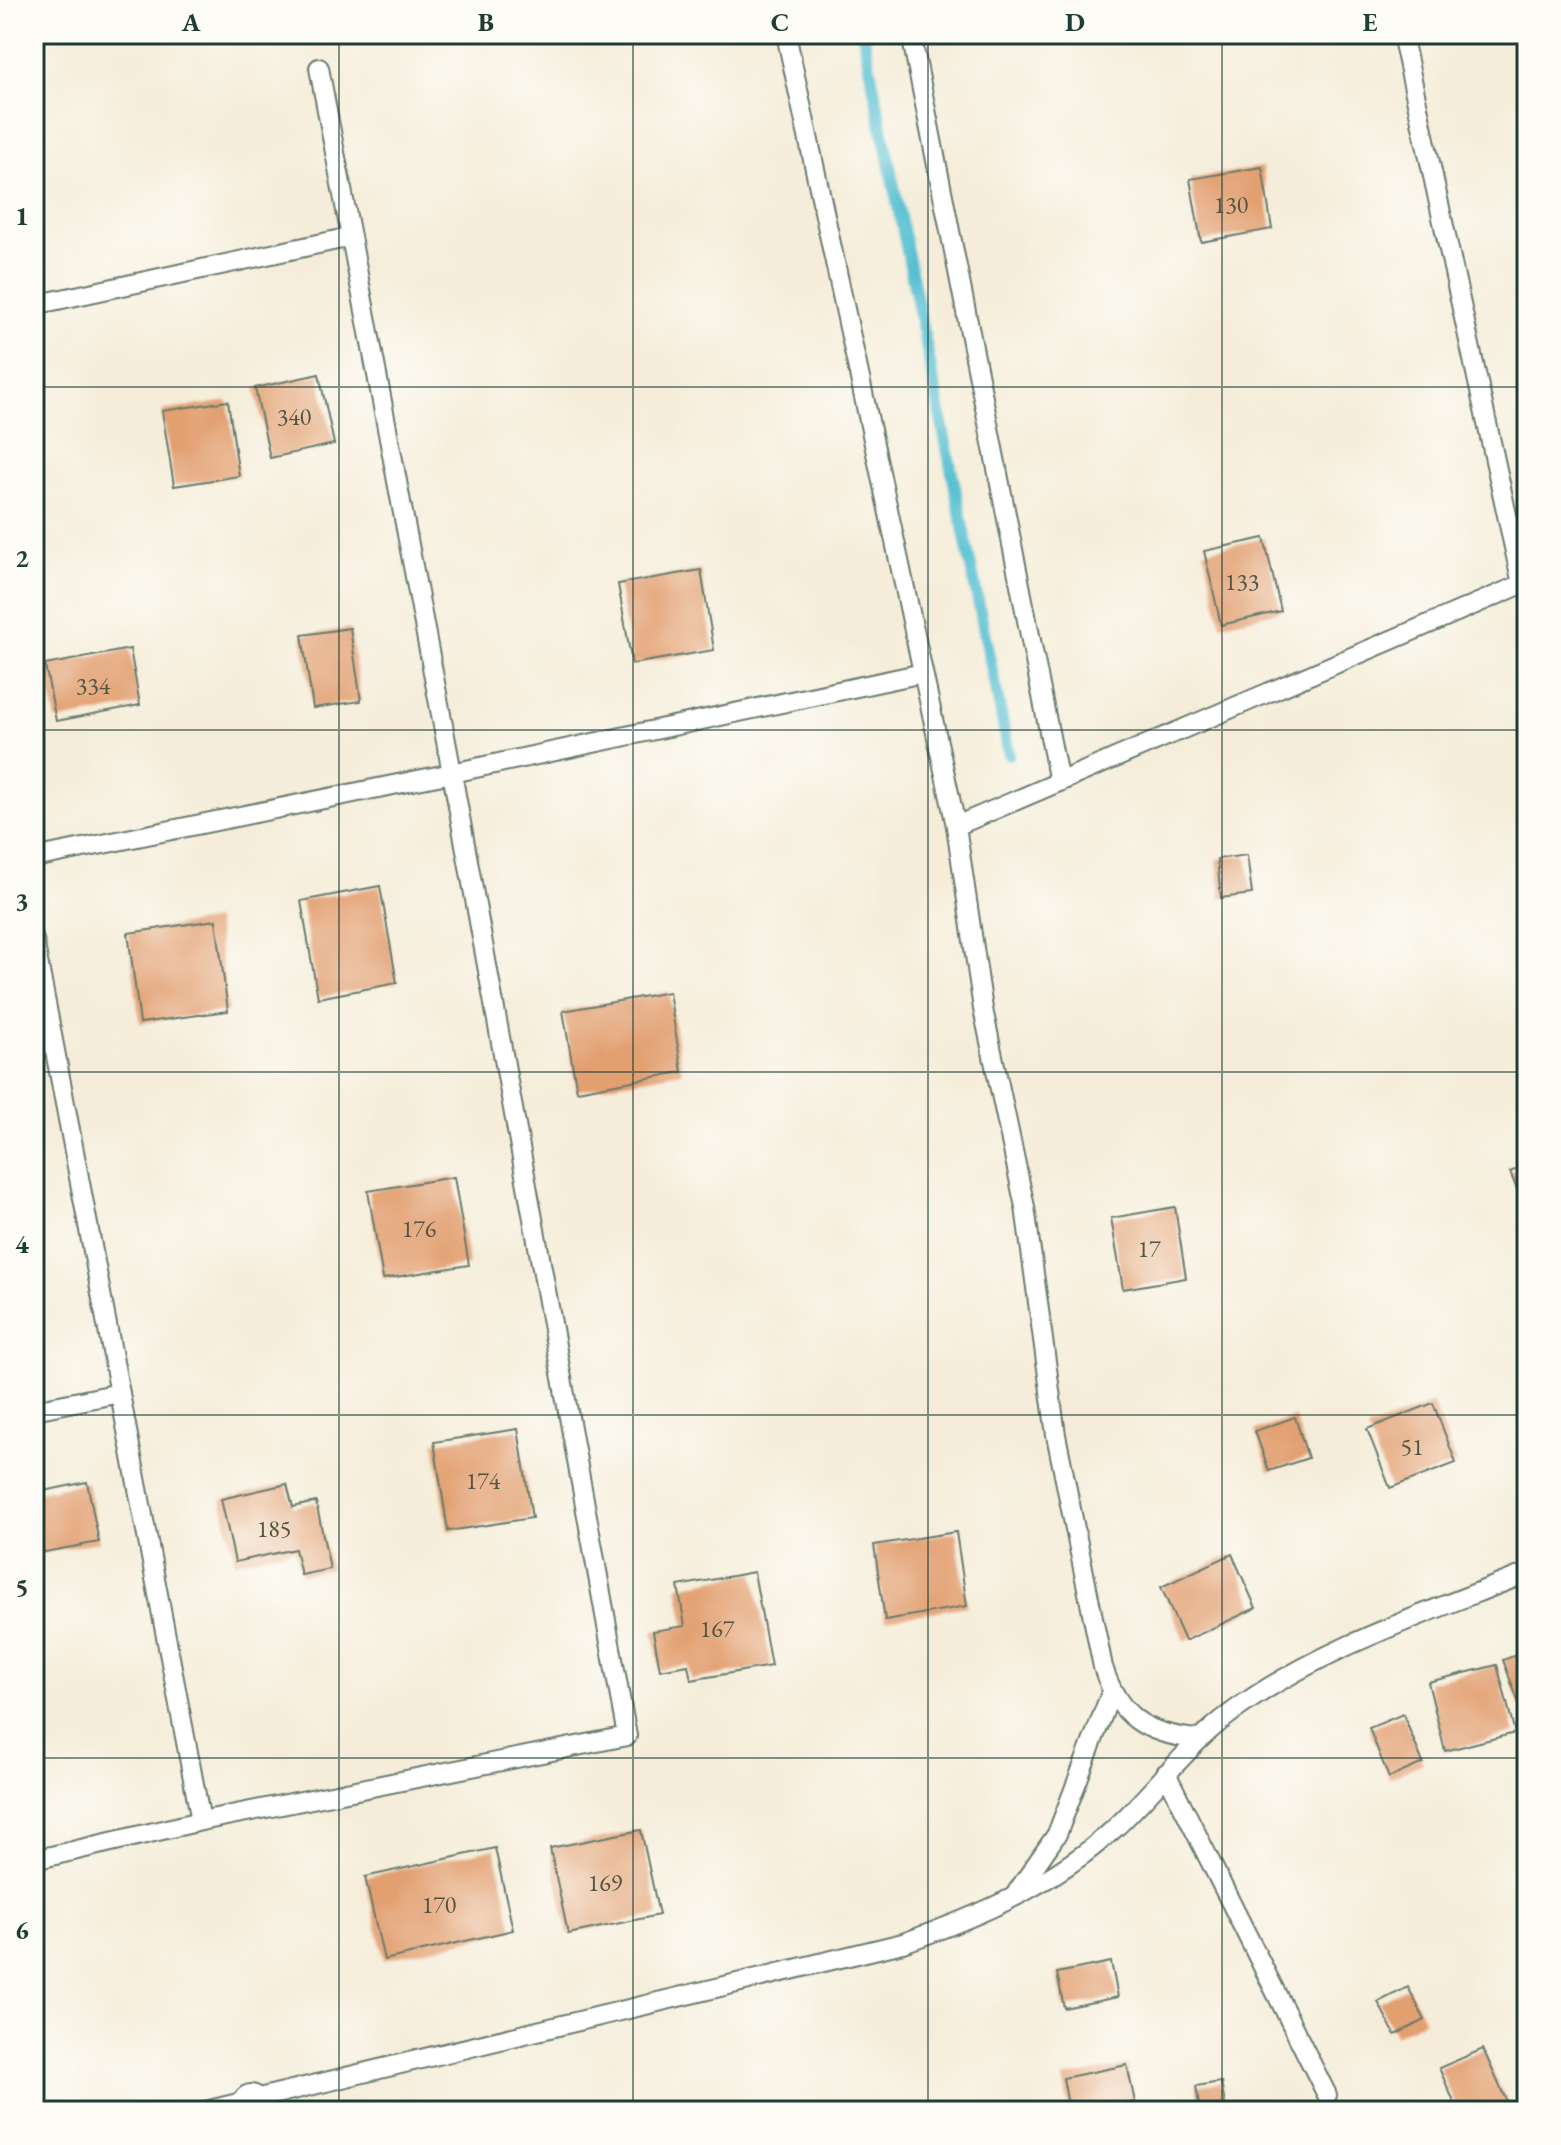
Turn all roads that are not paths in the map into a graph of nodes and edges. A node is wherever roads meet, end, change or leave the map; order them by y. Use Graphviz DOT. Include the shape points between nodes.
graph roads {
  1 [pos="786,34"];
  2 [pos="911,34"];
  3 [pos="1402,34"];
  4 [pos="319,68"];
  5 [pos="351,237"];
  6 [pos="34,305"];
  7 [pos="1525,583"];
  8 [pos="923,673"];
  9 [pos="452,773"];
  10 [pos="1059,782"];
  11 [pos="956,826"];
  12 [pos="34,858"];
  13 [pos="34,940"];
  14 [pos="120,1393"];
  15 [pos="34,1410"];
  16 [pos="1527,1573"];
  17 [pos="1111,1693"];
  18 [pos="1197,1739"];
  19 [pos="1166,1773"];
  20 [pos="201,1821"];
  21 [pos="34,1860"];
  22 [pos="1011,1901"];
  23 [pos="1327,2095"];
  24 [pos="254,2107"];
  25 [pos="205,2111"];
  1 -- 8 [label="lane"];
  2 -- 10 [label="lane"];
  3 -- 7 [label="lane"];
  4 -- 5 [label="lane"];
  5 -- 6 [label="lane"];
  5 -- 9 [label="lane"];
  7 -- 10 [label="lane"];
  8 -- 9 [label="lane"];
  8 -- 11 [label="lane"];
  9 -- 12 [label="lane"];
  9 -- 20 [label="lane" via="627,1736"];
  10 -- 11 [label="lane"];
  11 -- 17 [label="lane" via="983,1009 1025,1207 1056,1435"];
  13 -- 14 [label="lane"];
  14 -- 15 [label="lane"];
  14 -- 20 [label="lane"];
  16 -- 18 [label="lane" via="1358,1641 1233,1711"];
  17 -- 18 [label="lane" via="1129,1718 1171,1736"];
  17 -- 22 [label="lane" via="1057,1834"];
  18 -- 19 [label="lane"];
  19 -- 22 [label="lane" via="1115,1828"];
  19 -- 23 [label="lane"];
  20 -- 21 [label="lane"];
  22 -- 24 [label="lane" via="903,1943"];
  24 -- 25 [label="lane"];
}
